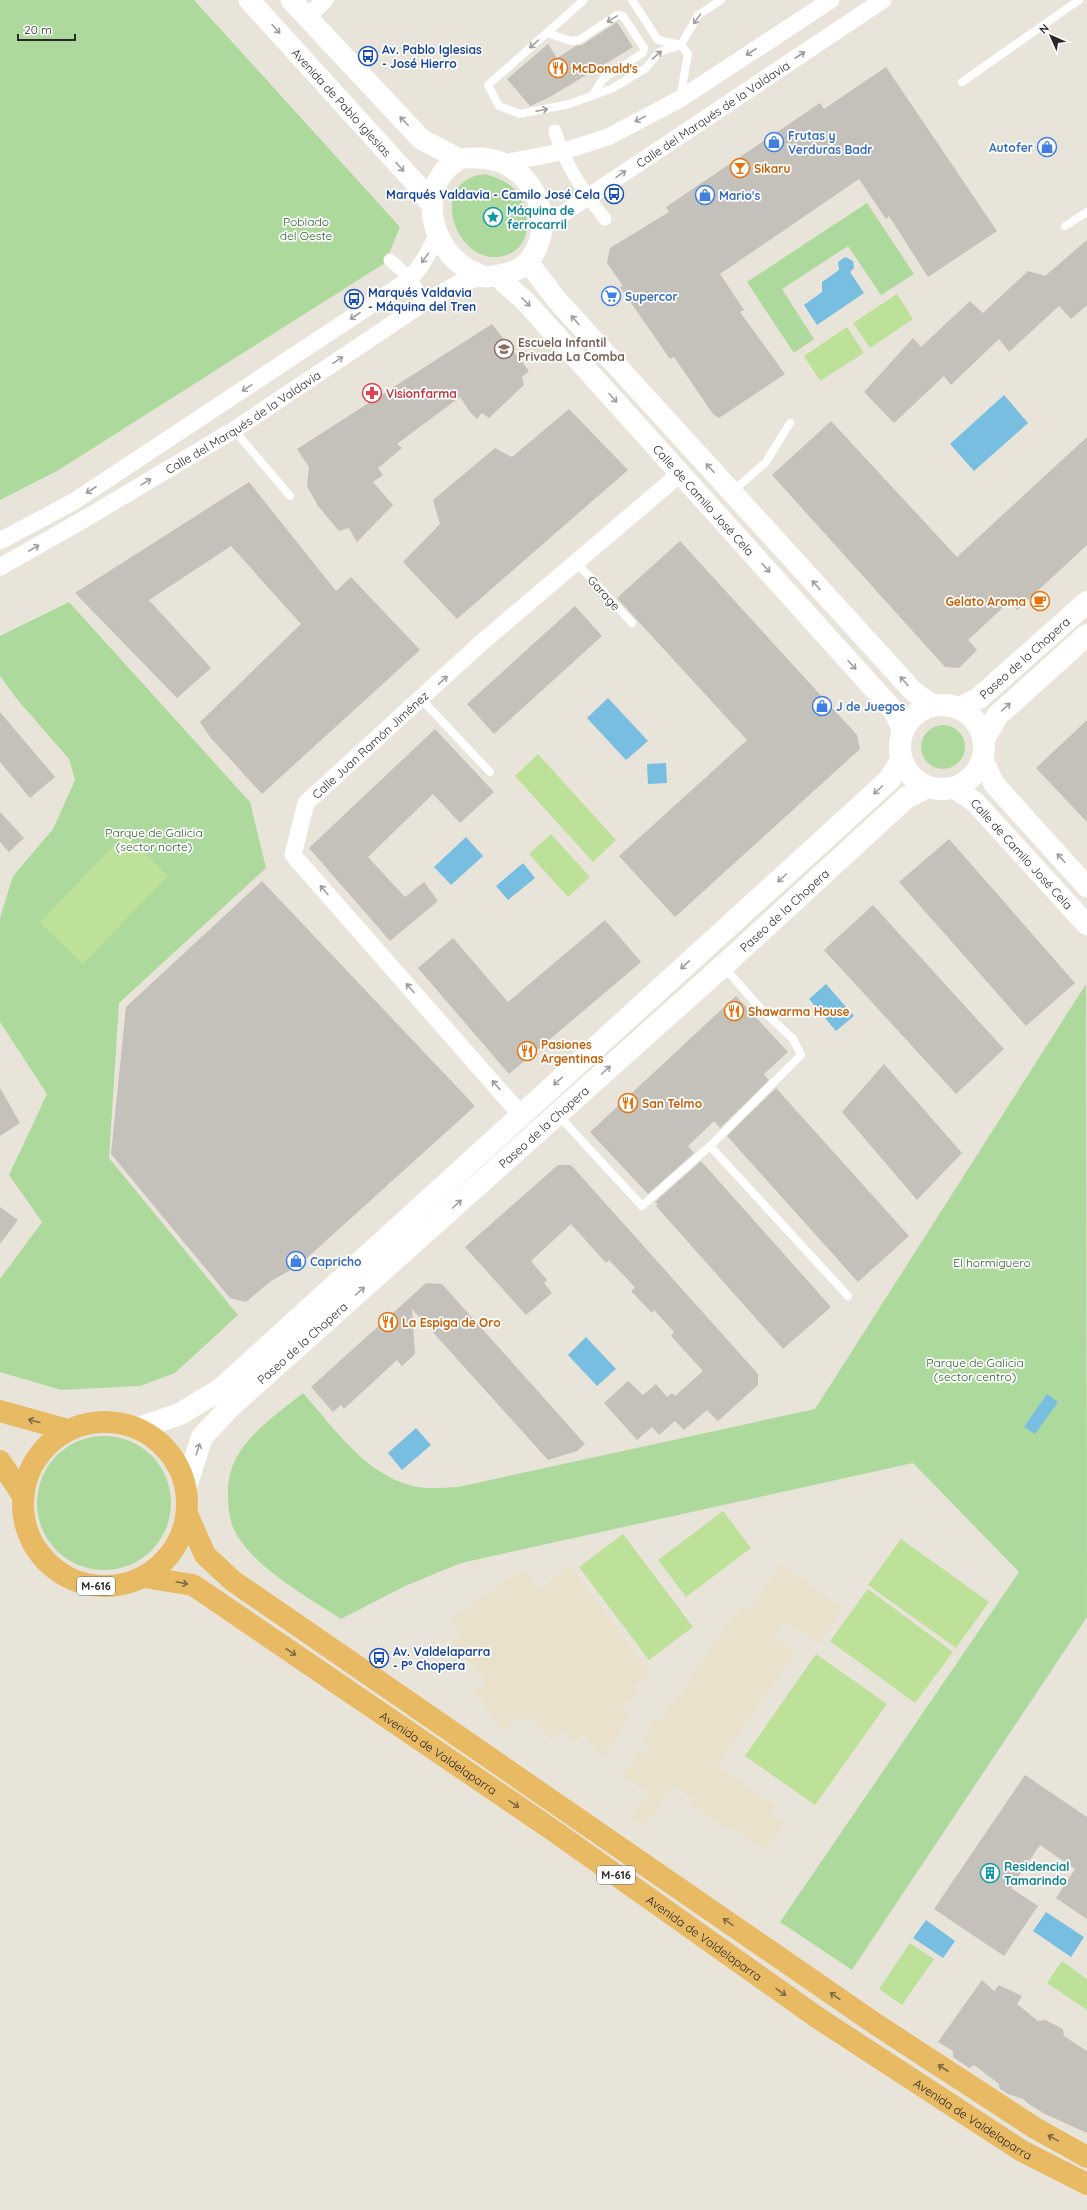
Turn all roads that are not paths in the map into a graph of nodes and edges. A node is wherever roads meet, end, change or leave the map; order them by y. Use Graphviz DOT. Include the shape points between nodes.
graph roads {
  1 [pos="249,0"];
  2 [pos="291,0"];
  3 [pos="325,0"];
  4 [pos="584,0"];
  5 [pos="632,0"];
  6 [pos="721,0"];
  7 [pos="831,0"];
  8 [pos="883,0"];
  9 [pos="1079,0"];
  10 [pos="307,17"];
  11 [pos="547,33"];
  12 [pos="680,46"];
  13 [pos="962,82"];
  14 [pos="592,96"];
  15 [pos="680,99"];
  16 [pos="555,131"];
  17 [pos="561,152"];
  18 [pos="459,159"];
  19 [pos="504,163"];
  20 [pos="588,197"];
  21 [pos="432,206"];
  22 [pos="1087,212"];
  23 [pos="605,219"];
  24 [pos="1065,226"];
  25 [pos="543,227"];
  26 [pos="437,235"];
  27 [pos="390,260"];
  28 [pos="528,262"];
  29 [pos="491,276"];
  30 [pos="410,278"];
  31 [pos="425,302"];
  32 [pos="790,423"];
  33 [pos="234,430"];
  34 [pos="681,473"];
  35 [pos="732,493"];
  36 [pos="290,496"];
  37 [pos="0,541"];
  38 [pos="576,562"];
  39 [pos="0,567"];
  40 [pos="1087,602"];
  41 [pos="632,623"];
  42 [pos="1087,635"];
  43 [pos="421,699"];
  44 [pos="934,706"];
  45 [pos="959,708"];
  46 [pos="903,730"];
  47 [pos="983,749"];
  48 [pos="901,760"];
  49 [pos="490,772"];
  50 [pos="927,787"];
  51 [pos="954,788"];
  52 [pos="1087,887"];
  53 [pos="1087,925"];
  54 [pos="723,966"];
  55 [pos="557,1114"];
  56 [pos="522,1115"];
  57 [pos="710,1146"];
  58 [pos="848,1296"];
  59 [pos="0,1410"];
  60 [pos="139,1428"];
  61 [pos="68,1430"];
  62 [pos="0,1461"];
  63 [pos="186,1486"];
  64 [pos="23,1496"];
  65 [pos="188,1514"];
  66 [pos="144,1577"];
  67 [pos="1087,2157"];
  68 [pos="1087,2184"];
  1 -- 21 [label="street, Avenida de Pablo Iglesias, one-way" via="419,187"];
  2 -- 10 [label="street"];
  3 -- 10 [label="street"];
  4 -- 11 [label="lane"];
  5 -- 12 [label="lane" via="658,40"];
  6 -- 12 [label="lane, one-way" via="698,15"];
  7 -- 15 [label="street, one-way"];
  20 -- 8 [label="street, Calle del Marqués de la Valdavia, one-way"];
  9 -- 13 [label="lane"];
  18 -- 10 [label="street, one-way" via="421,139"];
  14 -- 11 [label="lane, one-way" via="602,79 643,53 644,48 623,16 618,15 579,40 571,41"];
  11 -- 14 [label="lane, one-way" via="488,85 499,106 520,114 569,104"];
  14 -- 12 [label="lane, one-way" via="611,89 646,68 659,52"];
  12 -- 15 [label="lane" via="688,54"];
  15 -- 17 [label="street, one-way" via="608,136"];
  16 -- 17 [label="street"];
  17 -- 19 [label="street"];
  17 -- 20 [label="street"];
  18 -- 19 [label="street" via="482,158"];
  18 -- 21 [label="street" via="442,174 432,194"];
  19 -- 25 [label="street" via="520,174 534,192 539,203"];
  20 -- 23 [label="street"];
  20 -- 25 [label="street, Calle del Marqués de la Valdavia"];
  21 -- 26 [label="street"];
  22 -- 24 [label="lane"];
  25 -- 28 [label="street" via="538,245"];
  26 -- 29 [label="street" via="460,264"];
  26 -- 30 [label="street, Calle del Marqués de la Valdavia, one-way" via="428,254"];
  27 -- 30 [label="street"];
  28 -- 29 [label="street" via="514,271"];
  35 -- 28 [label="street, Calle de Camilo José Cela, one-way" via="556,299"];
  29 -- 31 [label="street, Calle del Marqués de la Valdavia" via="461,282"];
  29 -- 34 [label="street, Calle de Camilo José Cela, one-way" via="525,301"];
  30 -- 31 [label="street"];
  30 -- 37 [label="street, Calle del Marqués de la Valdavia, one-way" via="73,502"];
  33 -- 31 [label="street, Calle del Marqués de la Valdavia, one-way"];
  32 -- 35 [label="lane" via="766,462"];
  33 -- 36 [label="lane"];
  39 -- 33 [label="street, Calle del Marqués de la Valdavia, one-way" via="78,524"];
  34 -- 38 [label="street, Calle Juan Ramón Jiménez"];
  34 -- 46 [label="street, Calle de Camilo José Cela, one-way" via="893,710"];
  44 -- 35 [label="street, Calle de Camilo José Cela, one-way" via="913,691"];
  38 -- 41 [label="lane, Garage"];
  43 -- 38 [label="street, Calle Juan Ramón Jiménez, one-way" via="481,643"];
  40 -- 45 [label="main road, Paseo de la Chopera" via="979,698"];
  47 -- 42 [label="main road, Paseo de la Chopera, one-way" via="996,716"];
  43 -- 49 [label="lane"];
  56 -- 43 [label="street, Calle Juan Ramón Jiménez, one-way" via="293,855 306,803"];
  44 -- 45 [label="main road"];
  44 -- 46 [label="main road" via="921,710 910,719"];
  45 -- 47 [label="main road" via="975,720"];
  46 -- 48 [label="main road"];
  47 -- 51 [label="main road" via="976,772 966,782"];
  52 -- 47 [label="street, one-way" via="994,784"];
  48 -- 50 [label="main road" via="907,772"];
  48 -- 56 [label="main road, Paseo de la Chopera, one-way" via="889,780"];
  50 -- 51 [label="main road" via="940,790"];
  50 -- 54 [label="main road, Paseo de la Chopera" via="906,798"];
  51 -- 53 [label="street, Calle de Camilo José Cela" via="975,802"];
  55 -- 54 [label="main road, Paseo de la Chopera, one-way"];
  54 -- 57 [label="lane" via="760,1008 793,1039 801,1055"];
  55 -- 57 [label="lane" via="642,1206"];
  63 -- 55 [label="main road, Paseo de la Chopera, one-way" via="202,1438 230,1407"];
  56 -- 60 [label="main road, Paseo de la Chopera" via="221,1389 180,1414"];
  57 -- 58 [label="lane"];
  61 -- 59 [label="highway, one-way"];
  60 -- 61 [label="highway, M-616" via="116,1421 91,1422"];
  60 -- 63 [label="highway, M-616" via="161,1442 177,1462"];
  61 -- 64 [label="highway, M-616" via="46,1446 30,1470"];
  62 -- 64 [label="highway"];
  63 -- 65 [label="highway, M-616"];
  64 -- 66 [label="highway, M-616" via="24,1521 33,1545 49,1564 70,1579 94,1586 119,1585"];
  65 -- 66 [label="highway, M-616" via="180,1539 165,1561"];
  67 -- 65 [label="highway, Avenida de Valdelaparra / M-616, one-way" via="1035,2128 877,2025 233,1581 206,1555"];
  66 -- 68 [label="highway, Avenida de Valdelaparra / M-616, one-way" via="193,1585 547,1827 818,2018 1022,2150"];
}
